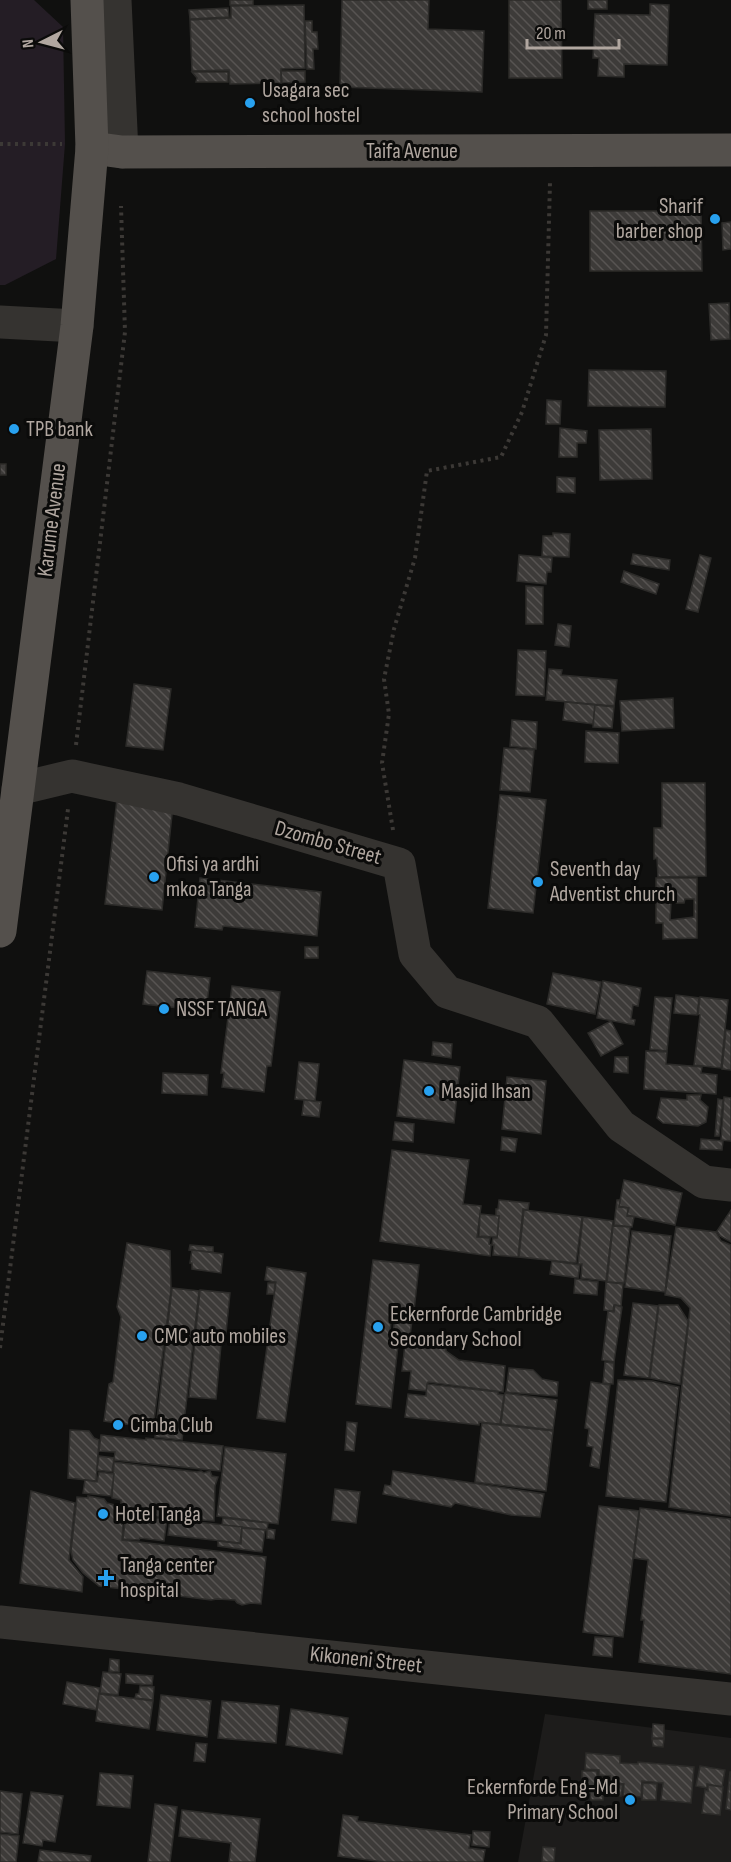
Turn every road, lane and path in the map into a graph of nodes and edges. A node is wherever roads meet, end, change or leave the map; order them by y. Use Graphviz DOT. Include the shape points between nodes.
graph roads {
  1 [pos="87,0"];
  2 [pos="115,0"];
  3 [pos="0,144"];
  4 [pos="107,150"];
  5 [pos="549,150"];
  6 [pos="731,150"];
  7 [pos="0,322"];
  8 [pos="77,326"];
  9 [pos="18,789"];
  10 [pos="399,864"];
  11 [pos="0,931"];
  12 [pos="731,1185"];
  13 [pos="0,1622"];
  14 [pos="731,1699"];
  1 -- 4 [label="main road, Karume Avenue"];
  2 -- 4 [label="street"];
  3 -- 4 [label="path" via="65,144"];
  4 -- 5 [label="main road, Taifa Avenue"];
  4 -- 8 [label="main road, Karume Avenue"];
  5 -- 6 [label="main road, Taifa Avenue"];
  5 -- 10 [label="path" via="546,335 522,412 501,456 427,471 415,558 384,679 389,714 381,763"];
  7 -- 8 [label="street"];
  8 -- 9 [label="main road, Karume Avenue"];
  9 -- 10 [label="street, Dzombo Street" via="72,776 179,799"];
  9 -- 11 [label="main road, Karume Avenue"];
  10 -- 12 [label="street, Dzombo Street" via="415,954 447,992 538,1022 621,1126 704,1182"];
  13 -- 14 [label="street, Kikoneni Street"];
}
